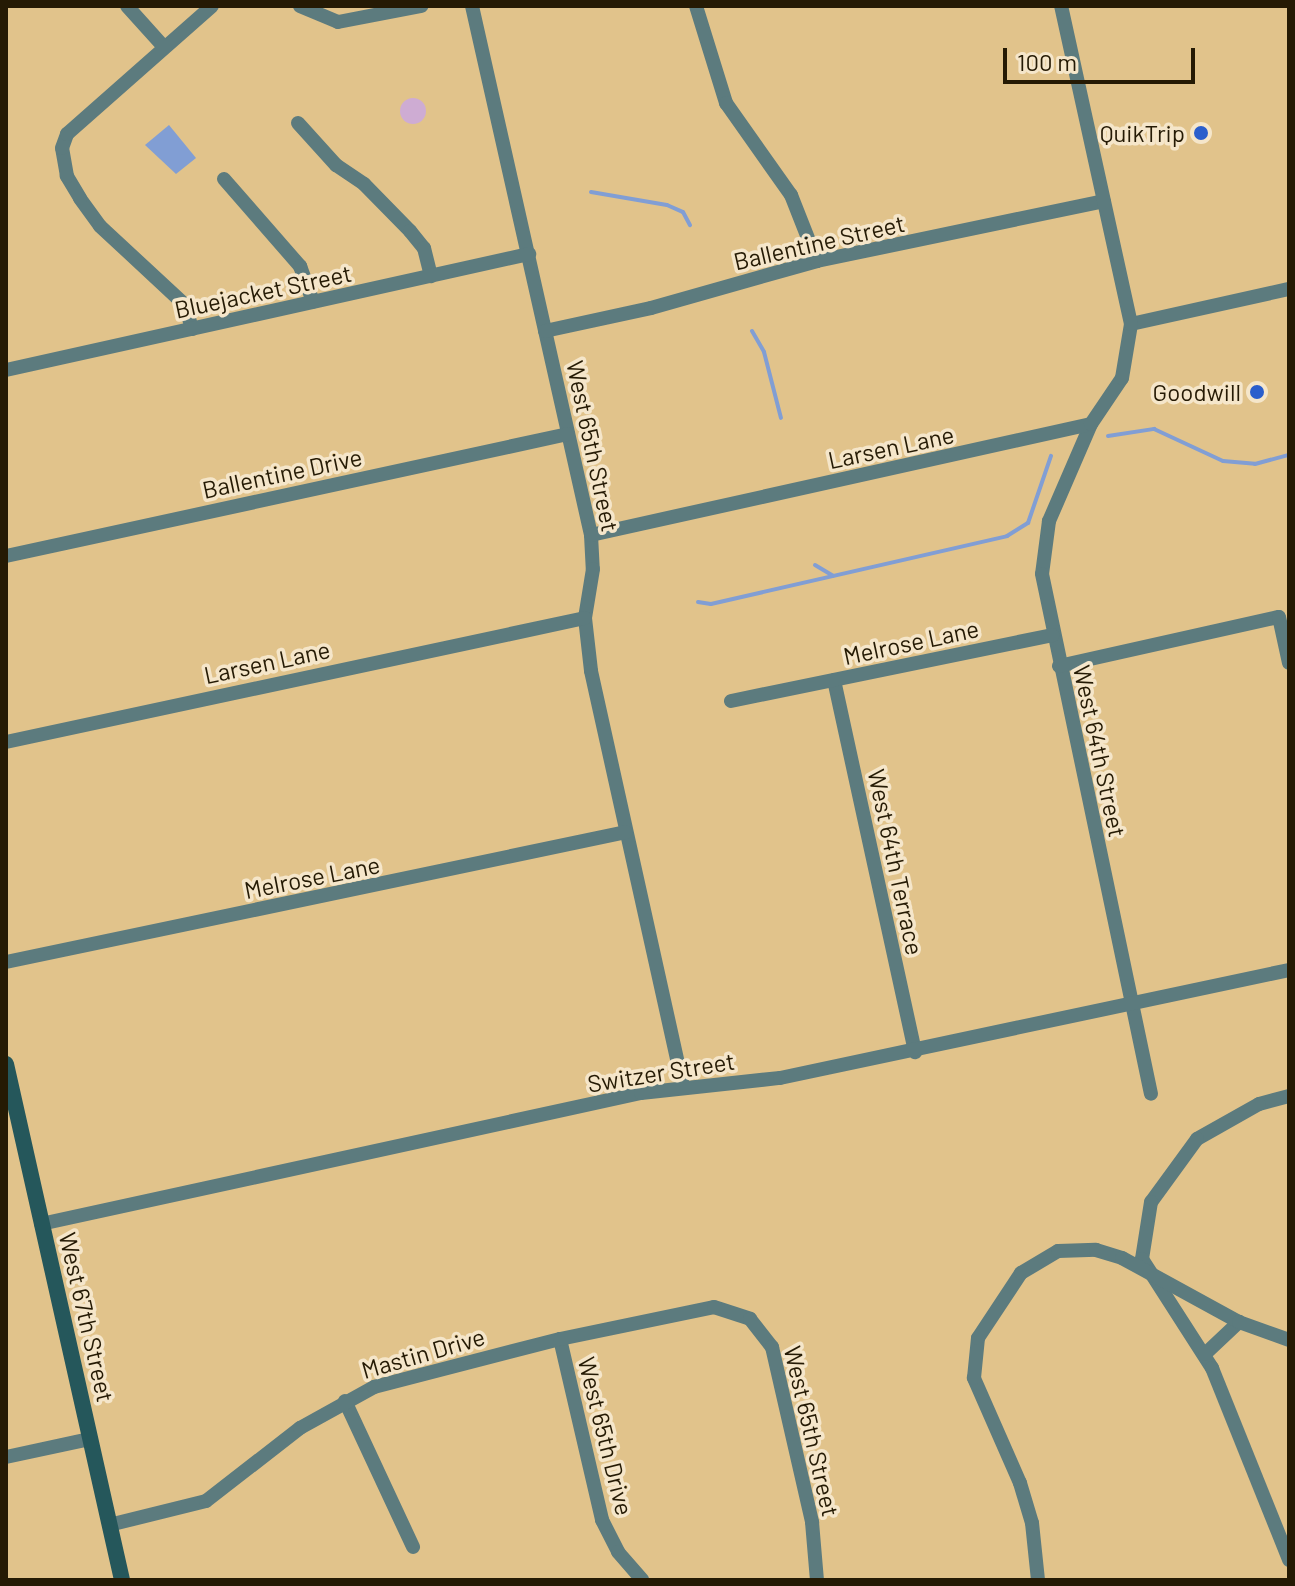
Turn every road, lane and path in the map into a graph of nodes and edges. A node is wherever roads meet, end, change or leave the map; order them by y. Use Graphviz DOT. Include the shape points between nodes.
graph roads {
  1 [pos="127,6"];
  2 [pos="212,6"];
  3 [pos="300,6"];
  4 [pos="421,6"];
  5 [pos="472,6"];
  6 [pos="696,6"];
  7 [pos="1061,6"];
  8 [pos="163,46"];
  9 [pos="298,123"];
  10 [pos="224,179"];
  11 [pos="1104,201"];
  12 [pos="529,254"];
  13 [pos="817,261"];
  14 [pos="431,276"];
  15 [pos="1289,289"];
  16 [pos="313,302"];
  17 [pos="1131,324"];
  18 [pos="192,329"];
  19 [pos="545,331"];
  20 [pos="6,370"];
  21 [pos="1091,424"];
  22 [pos="568,434"];
  23 [pos="591,535"];
  24 [pos="6,556"];
  25 [pos="585,618"];
  26 [pos="1052,635"];
  27 [pos="1289,663"];
  28 [pos="1059,666"];
  29 [pos="834,680"];
  30 [pos="731,701"];
  31 [pos="6,742"];
  32 [pos="626,832"];
  33 [pos="6,962"];
  34 [pos="1289,970"];
  35 [pos="1132,1004"];
  36 [pos="915,1052"];
  37 [pos="6,1064"];
  38 [pos="683,1085"];
  39 [pos="1151,1094"];
  40 [pos="1289,1096"];
  41 [pos="41,1224"];
  42 [pos="1149,1272"];
  43 [pos="732,1311"];
  44 [pos="1239,1322"];
  45 [pos="560,1339"];
  46 [pos="1289,1340"];
  47 [pos="1205,1354"];
  48 [pos="345,1401"];
  49 [pos="89,1439"];
  50 [pos="6,1457"];
  51 [pos="109,1525"];
  52 [pos="413,1547"];
  53 [pos="1289,1560"];
  54 [pos="122,1580"];
  55 [pos="642,1580"];
  56 [pos="817,1580"];
  57 [pos="1038,1580"];
  1 -- 8 [label="street"];
  2 -- 8 [label="street"];
  3 -- 4 [label="street" via="338,22"];
  5 -- 12 [label="street, West 65th Street"];
  6 -- 13 [label="street" via="726,103 791,195"];
  7 -- 11 [label="street"];
  8 -- 18 [label="street" via="64,139 67,176 100,226 185,305"];
  9 -- 14 [label="street" via="410,231 424,248"];
  10 -- 16 [label="street" via="300,266"];
  11 -- 13 [label="street, Ballentine Street"];
  11 -- 17 [label="street"];
  12 -- 14 [label="street, Bluejacket Street"];
  12 -- 19 [label="street, West 65th Street"];
  13 -- 19 [label="street, Ballentine Street" via="651,308"];
  14 -- 16 [label="street, Bluejacket Street"];
  15 -- 17 [label="street"];
  16 -- 18 [label="street, Bluejacket Street"];
  17 -- 21 [label="street" via="1122,378"];
  18 -- 20 [label="street, Bluejacket Street"];
  19 -- 22 [label="street, West 65th Street"];
  21 -- 23 [label="street, Larsen Lane"];
  21 -- 26 [label="street, West 64th Street" via="1075,451 1044,537 1042,574"];
  22 -- 23 [label="street, West 65th Street"];
  22 -- 24 [label="street, Ballentine Drive"];
  23 -- 25 [label="street, West 65th Street" via="593,569"];
  25 -- 31 [label="street, Larsen Lane"];
  25 -- 32 [label="street, West 65th Street"];
  26 -- 28 [label="street, West 64th Street"];
  26 -- 29 [label="street, Melrose Lane"];
  27 -- 28 [label="street" via="1279,617"];
  28 -- 35 [label="street, West 64th Street"];
  29 -- 30 [label="street, Melrose Lane"];
  29 -- 36 [label="street, West 64th Terrace"];
  32 -- 33 [label="street, Melrose Lane"];
  32 -- 38 [label="street, West 65th Street"];
  34 -- 35 [label="street, Switzer Street"];
  35 -- 36 [label="street, Switzer Street"];
  35 -- 39 [label="street, West 64th Street"];
  36 -- 38 [label="street, Switzer Street" via="780,1078"];
  37 -- 41 [label="street, West 67th Street"];
  38 -- 41 [label="street, Switzer Street"];
  40 -- 42 [label="street" via="1259,1104 1197,1139 1171,1169 1151,1202 1142,1237 1142,1259"];
  41 -- 49 [label="street, West 67th Street"];
  42 -- 44 [label="street"];
  42 -- 47 [label="street"];
  42 -- 57 [label="street" via="1096,1250 1058,1251 1021,1273 978,1338 974,1378 1020,1483 1032,1523"];
  43 -- 45 [label="street, Mastin Drive" via="702,1308"];
  43 -- 56 [label="street, West 65th Street" via="750,1319 772,1347 812,1522"];
  44 -- 46 [label="street"];
  44 -- 47 [label="street"];
  45 -- 48 [label="street, Mastin Drive" via="405,1377"];
  45 -- 55 [label="street, West 65th Drive" via="602,1520 618,1552"];
  47 -- 53 [label="street"];
  48 -- 51 [label="street, Mastin Drive" via="206,1501"];
  48 -- 52 [label="street"];
  49 -- 50 [label="street"];
  49 -- 51 [label="street, West 67th Street"];
  51 -- 54 [label="street, West 67th Street"];
}
